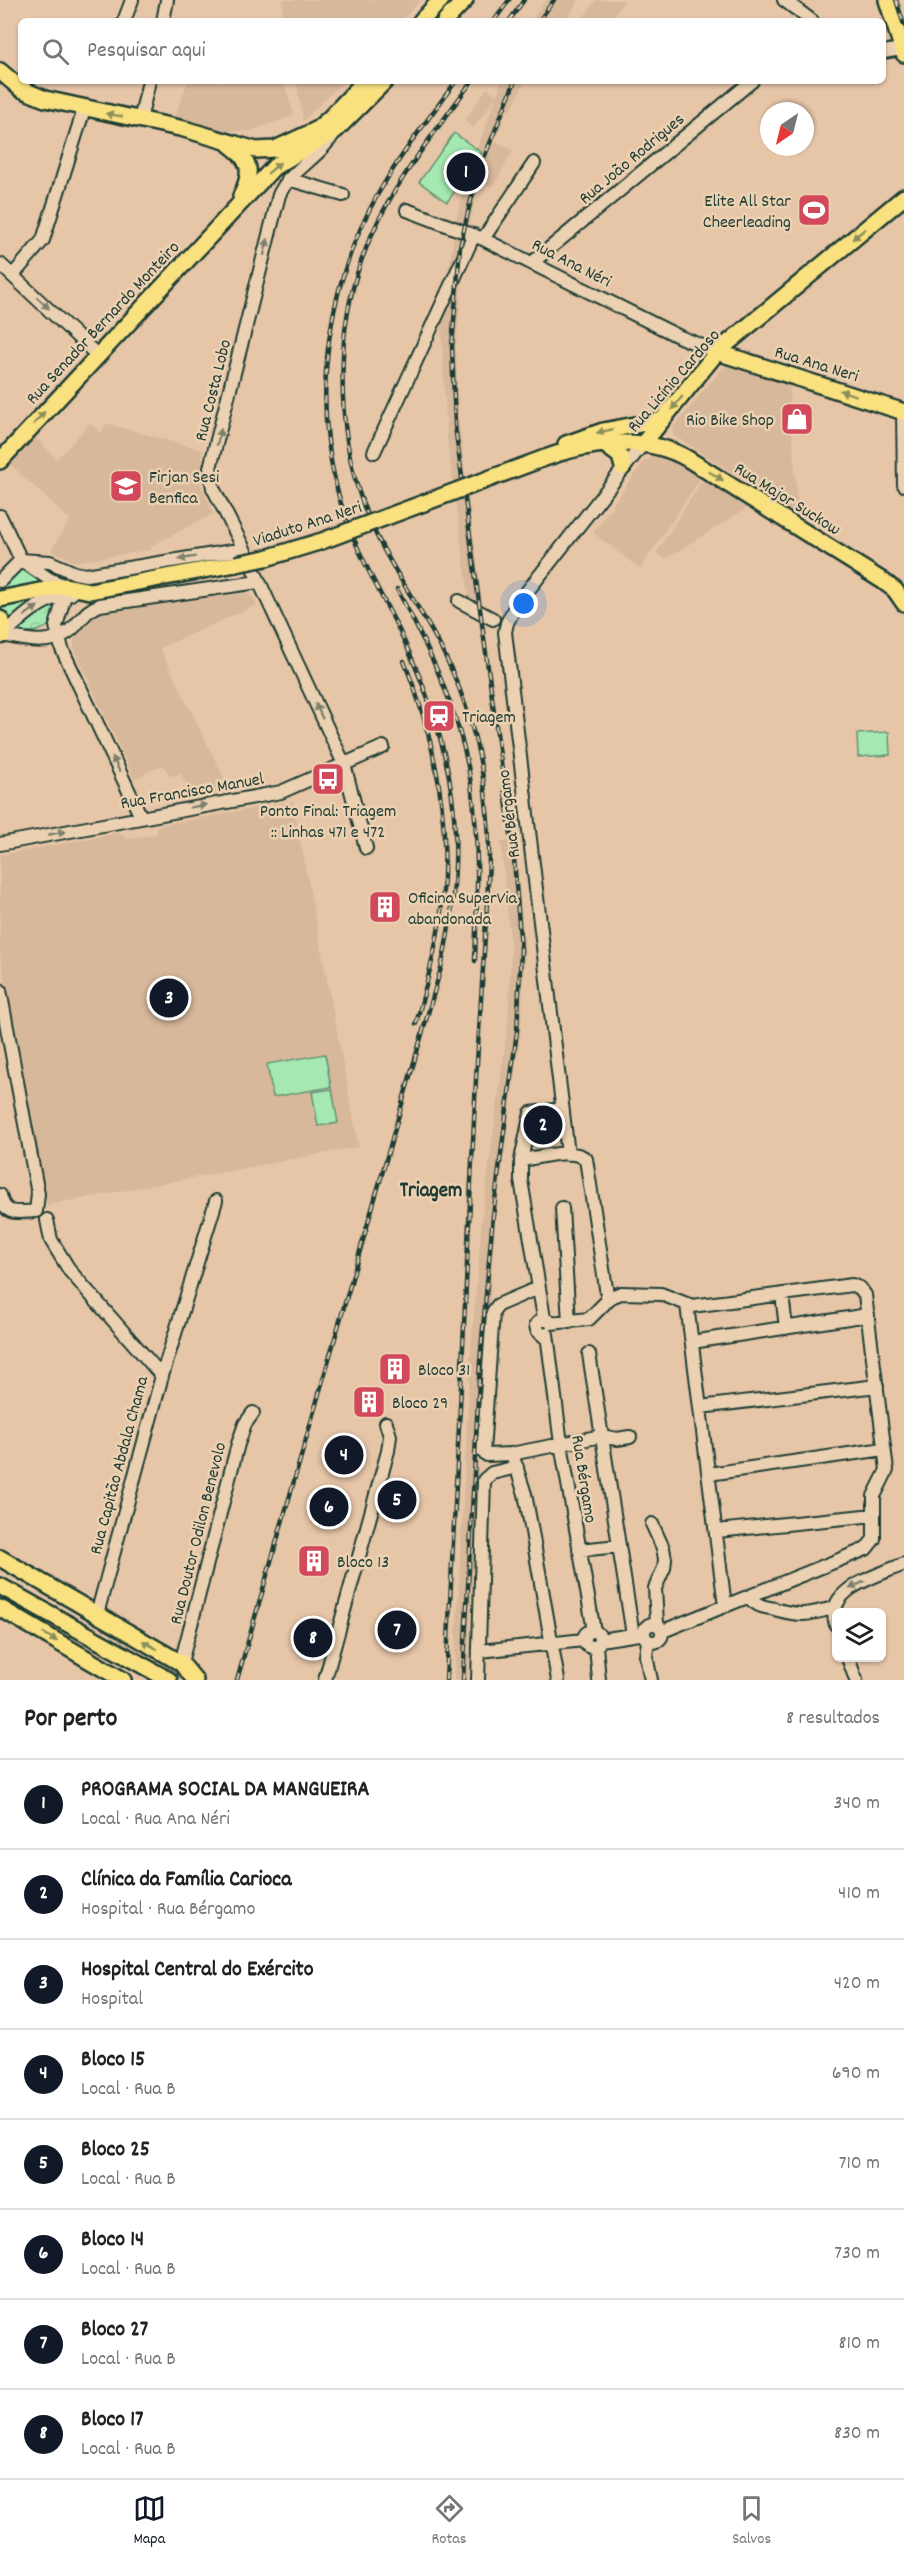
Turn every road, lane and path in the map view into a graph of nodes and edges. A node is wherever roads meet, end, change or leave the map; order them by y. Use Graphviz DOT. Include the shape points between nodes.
graph roads {
  1 [pos="132,0"];
  2 [pos="784,0"];
  3 [pos="887,0"];
  4 [pos="167,1"];
  5 [pos="452,2"];
  6 [pos="125,18"];
  7 [pos="164,18"];
  8 [pos="426,18"];
  9 [pos="446,18"];
  10 [pos="808,18"];
  11 [pos="903,51"];
  12 [pos="886,52"];
  13 [pos="2,78"];
  14 [pos="148,84"];
  15 [pos="362,84"];
  16 [pos="382,84"];
  17 [pos="748,84"];
  18 [pos="84,109"];
  19 [pos="140,120"];
  20 [pos="336,130"];
  21 [pos="212,136"];
  22 [pos="534,163"];
  23 [pos="288,179"];
  24 [pos="343,195"];
  25 [pos="904,197"];
  26 [pos="233,210"];
  27 [pos="407,210"];
  28 [pos="479,237"];
  29 [pos="533,262"];
  30 [pos="0,264"];
  31 [pos="13,275"];
  32 [pos="717,352"];
  33 [pos="97,355"];
  34 [pos="904,411"];
  35 [pos="662,420"];
  36 [pos="604,444"];
  37 [pos="642,445"];
  38 [pos="665,447"];
  39 [pos="374,453"];
  40 [pos="547,457"];
  41 [pos="0,461"];
  42 [pos="623,467"];
  43 [pos="904,485"];
  44 [pos="0,516"];
  45 [pos="244,549"];
  46 [pos="21,560"];
  47 [pos="57,565"];
  48 [pos="0,582"];
  49 [pos="258,582"];
  50 [pos="62,587"];
  51 [pos="0,599"];
  52 [pos="459,601"];
  53 [pos="904,603"];
  54 [pos="0,619"];
  55 [pos="469,619"];
  56 [pos="492,619"];
  57 [pos="507,622"];
  58 [pos="2,636"];
  59 [pos="58,637"];
  60 [pos="383,747"];
  61 [pos="344,764"];
  62 [pos="141,817"];
  63 [pos="0,844"];
  64 [pos="366,848"];
  65 [pos="0,990"];
  66 [pos="562,1109"];
  67 [pos="568,1154"];
  68 [pos="521,1160"];
  69 [pos="0,1195"];
  70 [pos="216,1201"];
  71 [pos="561,1208"];
  72 [pos="47,1220"];
  73 [pos="538,1288"];
  74 [pos="782,1294"];
  75 [pos="608,1301"];
  76 [pos="687,1305"];
  77 [pos="868,1315"];
  78 [pos="569,1322"];
  79 [pos="547,1326"];
  80 [pos="786,1328"];
  81 [pos="692,1342"];
  82 [pos="590,1354"];
  83 [pos="162,1376"];
  84 [pos="877,1386"];
  85 [pos="700,1407"];
  86 [pos="253,1413"];
  87 [pos="386,1423"];
  88 [pos="602,1436"];
  89 [pos="630,1437"];
  90 [pos="561,1444"];
  91 [pos="884,1449"];
  92 [pos="511,1454"];
  93 [pos="517,1467"];
  94 [pos="709,1474"];
  95 [pos="874,1515"];
  96 [pos="652,1524"];
  97 [pos="717,1531"];
  98 [pos="619,1546"];
  99 [pos="579,1550"];
  100 [pos="0,1558"];
  101 [pos="904,1564"];
  102 [pos="4,1587"];
  103 [pos="748,1597"];
  104 [pos="725,1606"];
  105 [pos="0,1608"];
  106 [pos="832,1608"];
  107 [pos="834,1608"];
  108 [pos="97,1614"];
  109 [pos="660,1628"];
  110 [pos="642,1637"];
  111 [pos="593,1639"];
  112 [pos="552,1644"];
  113 [pos="480,1651"];
  114 [pos="849,1662"];
  115 [pos="181,1663"];
  116 [pos="123,1680"];
  117 [pos="169,1680"];
  118 [pos="195,1680"];
  119 [pos="325,1680"];
  120 [pos="478,1680"];
  121 [pos="558,1680"];
  122 [pos="599,1680"];
  123 [pos="651,1680"];
  124 [pos="856,1680"];
  1 -- 6 [label="street"];
  2 -- 10 [label="street"];
  3 -- 11 [label="main road"];
  4 -- 7 [label="street"];
  5 -- 8 [label="main road"];
  5 -- 9 [label="main road"];
  11 -- 12 [label="street"];
  13 -- 18 [label="main road" via="28,93"];
  14 -- 19 [label="street"];
  15 -- 21 [label="main road" via="316,130 275,149 256,150"];
  16 -- 20 [label="main road"];
  17 -- 29 [label="street, Rua João Rodrigues"];
  19 -- 18 [label="main road, one-way"];
  18 -- 31 [label="street" via="44,240"];
  19 -- 21 [label="main road"];
  20 -- 23 [label="street, Rua Costa Lobo" via="318,155"];
  26 -- 20 [label="main road, one-way" via="274,167"];
  21 -- 26 [label="main road" via="242,154 249,171 249,181"];
  22 -- 28 [label="street"];
  23 -- 24 [label="street"];
  45 -- 23 [label="street, Rua Costa Lobo, one-way" via="213,488 210,468 279,195"];
  25 -- 32 [label="main road, Rua Licínio Cardoso, one-way"];
  26 -- 33 [label="main road, Rua Senador Bernardo Monteiro"];
  27 -- 28 [label="street, Rua Ana Néri"];
  28 -- 29 [label="street, Rua Ana Néri"];
  28 -- 39 [label="street"];
  29 -- 32 [label="street, Rua Ana Néri"];
  30 -- 31 [label="street"];
  31 -- 33 [label="street, one-way"];
  34 -- 32 [label="main road, Rua Ana Neri, one-way"];
  32 -- 35 [label="main road, Rua Licínio Cardoso, one-way"];
  41 -- 33 [label="main road, Rua Senador Bernardo Monteiro, one-way"];
  34 -- 43 [label="street"];
  35 -- 37 [label="main road, Rua Licínio Cardoso"];
  35 -- 38 [label="main road"];
  35 -- 40 [label="main road, Viaduto Ana Neri, one-way" via="603,431 565,445"];
  36 -- 37 [label="main road, Viaduto Ana Neri"];
  36 -- 40 [label="main road, Viaduto Ana Neri"];
  36 -- 42 [label="main road" via="620,456"];
  37 -- 38 [label="main road, Rua Major Suckow"];
  37 -- 42 [label="street, Rua Licínio Cardoso"];
  38 -- 53 [label="main road, Rua Major Suckow, one-way" via="854,562 895,590"];
  40 -- 50 [label="main road, Viaduto Ana Neri, bridge" via="266,558 90,591"];
  42 -- 57 [label="street, Rua Licínio Cardoso"];
  44 -- 46 [label="street"];
  45 -- 47 [label="street, one-way" via="86,575"];
  45 -- 49 [label="street, Rua Costa Lobo"];
  46 -- 47 [label="street"];
  46 -- 48 [label="street"];
  46 -- 50 [label="street"];
  47 -- 50 [label="street"];
  49 -- 59 [label="street" via="100,605 87,610 75,626"];
  61 -- 49 [label="street, Rua Costa Lobo, one-way"];
  50 -- 51 [label="main road"];
  58 -- 50 [label="street, one-way"];
  50 -- 59 [label="street"];
  52 -- 56 [label="street"];
  54 -- 58 [label="main road" via="4,626"];
  55 -- 56 [label="street"];
  56 -- 57 [label="street"];
  57 -- 66 [label="street, Rua Bérgamo" via="506,650"];
  58 -- 59 [label="street" via="35,642"];
  62 -- 59 [label="street, one-way"];
  60 -- 61 [label="street, Rua Francisco Manuel"];
  62 -- 61 [label="street, Rua Francisco Manuel, one-way" via="281,792"];
  61 -- 64 [label="street, Rua Costa Lobo"];
  63 -- 62 [label="street, Rua Francisco Manuel, one-way"];
  65 -- 69 [label="street" via="38,1194 36,1211 13,1212 3,1206"];
  66 -- 67 [label="street, Rua Bérgamo"];
  66 -- 68 [label="street, Rua Bérgamo" via="531,1113"];
  67 -- 68 [label="street"];
  67 -- 75 [label="street" via="586,1160"];
  68 -- 73 [label="street, Rua Bérgamo"];
  70 -- 83 [label="street"];
  71 -- 78 [label="street"];
  72 -- 83 [label="street, Rua Capitão Abdala Chama" via="51,1240 70,1271"];
  73 -- 79 [label="street, Rua Bérgamo"];
  73 -- 92 [label="street" via="498,1305 493,1315 482,1449 487,1455"];
  74 -- 76 [label="street"];
  74 -- 77 [label="street" via="856,1286 865,1295"];
  74 -- 80 [label="street"];
  75 -- 76 [label="street" via="621,1293 655,1294"];
  75 -- 78 [label="street" via="593,1318"];
  76 -- 81 [label="street"];
  77 -- 80 [label="street"];
  77 -- 84 [label="street"];
  78 -- 79 [label="street"];
  79 -- 90 [label="street, Rua Bérgamo"];
  80 -- 81 [label="street"];
  81 -- 85 [label="street"];
  82 -- 88 [label="street, Rua Bérgamo"];
  83 -- 108 [label="street, Rua Capitão Abdala Chama"];
  84 -- 85 [label="street"];
  84 -- 91 [label="street"];
  85 -- 94 [label="street"];
  86 -- 115 [label="street, Rua Doutor Odilon Benevolo" via="238,1444"];
  87 -- 119 [label="street" via="390,1436 388,1451"];
  88 -- 89 [label="street"];
  88 -- 90 [label="street"];
  88 -- 98 [label="street, Rua Bérgamo"];
  90 -- 92 [label="street"];
  90 -- 99 [label="street, Rua Bérgamo"];
  91 -- 94 [label="street"];
  91 -- 95 [label="street" via="887,1473 874,1496"];
  92 -- 93 [label="street"];
  93 -- 112 [label="street"];
  93 -- 113 [label="street" via="492,1473 484,1480"];
  94 -- 97 [label="street"];
  95 -- 97 [label="street"];
  95 -- 103 [label="street" via="870,1547"];
  96 -- 109 [label="street" via="665,1559 655,1588"];
  97 -- 104 [label="street"];
  98 -- 99 [label="street"];
  98 -- 110 [label="street, Rua Bérgamo"];
  99 -- 111 [label="street, Rua Bérgamo"];
  100 -- 108 [label="main road"];
  101 -- 107 [label="street, one-way" via="850,1589 840,1596"];
  102 -- 117 [label="main road"];
  103 -- 104 [label="street"];
  103 -- 106 [label="street" via="760,1608 800,1616"];
  104 -- 109 [label="street"];
  105 -- 116 [label="main road, one-way"];
  115 -- 108 [label="main road, one-way"];
  109 -- 110 [label="street" via="647,1625"];
  110 -- 111 [label="street"];
  110 -- 123 [label="street, Rua Bérgamo"];
  111 -- 112 [label="street"];
  111 -- 122 [label="street, Rua Bérgamo"];
  112 -- 113 [label="street"];
  112 -- 121 [label="street"];
  113 -- 120 [label="street"];
  114 -- 124 [label="street"];
  115 -- 118 [label="main road"];
}
